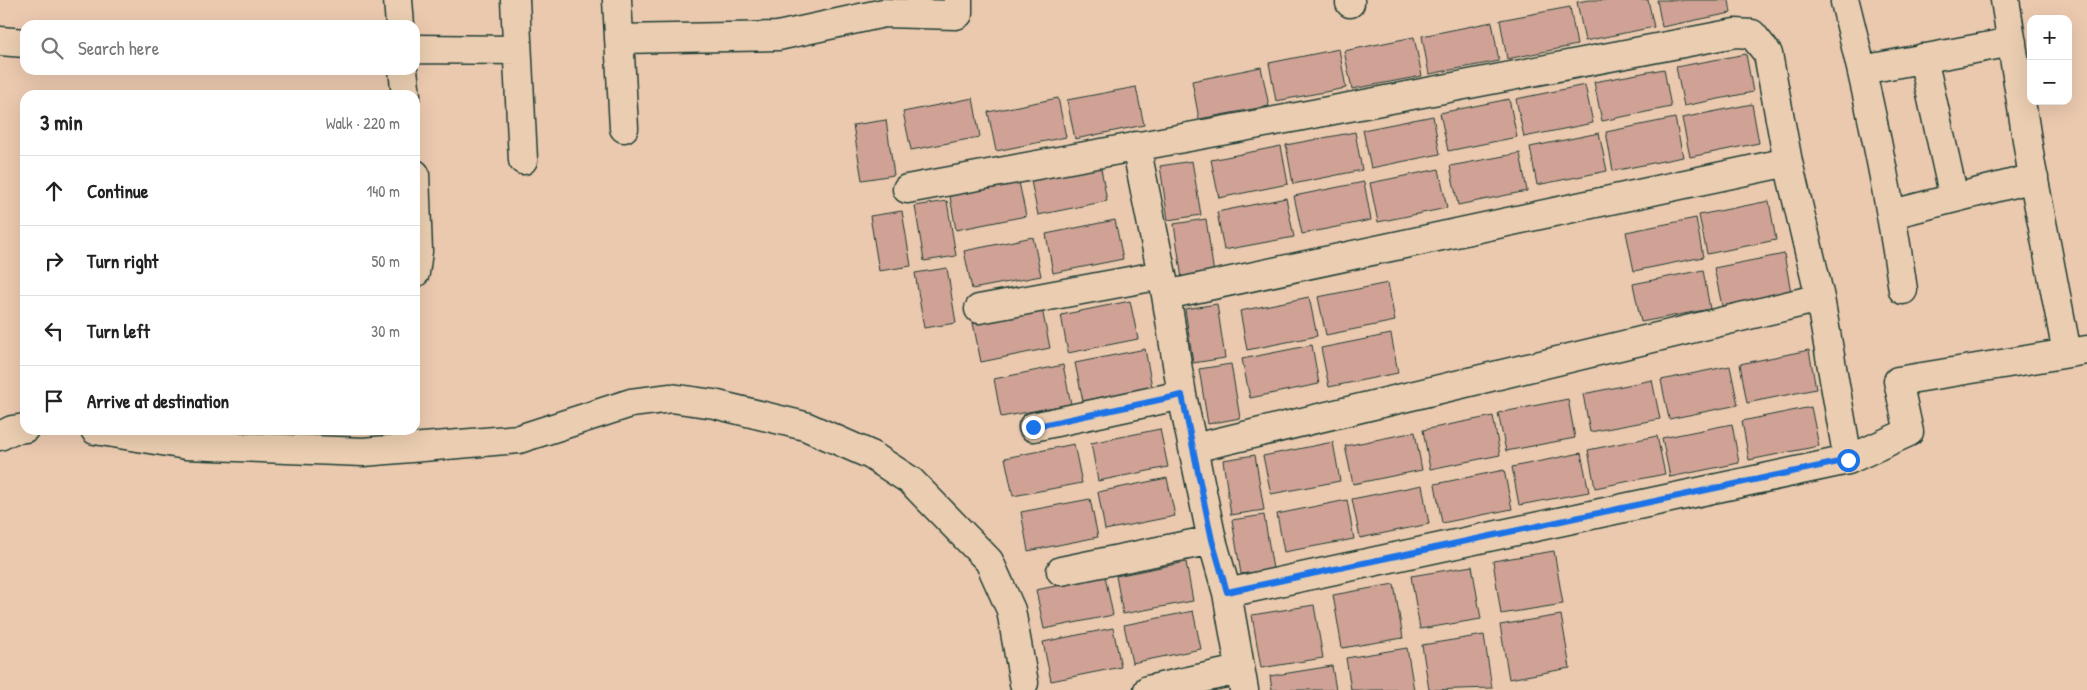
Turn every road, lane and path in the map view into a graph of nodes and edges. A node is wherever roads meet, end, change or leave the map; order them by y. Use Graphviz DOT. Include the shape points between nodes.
graph roads {
  1 [pos="398,0"];
  2 [pos="515,0"];
  3 [pos="617,0"];
  4 [pos="958,0"];
  5 [pos="2005,0"];
  6 [pos="1845,2"];
  7 [pos="400,20"];
  8 [pos="618,39"];
  9 [pos="0,41"];
  10 [pos="2012,42"];
  11 [pos="20,43"];
  12 [pos="420,49"];
  13 [pos="518,50"];
  14 [pos="1924,58"];
  15 [pos="1862,70"];
  16 [pos="404,75"];
  17 [pos="405,90"];
  18 [pos="624,128"];
  19 [pos="1136,146"];
  20 [pos="523,160"];
  21 [pos="1788,162"];
  22 [pos="2034,178"];
  23 [pos="907,189"];
  24 [pos="1954,198"];
  25 [pos="1892,214"];
  26 [pos="1164,286"];
  27 [pos="1903,290"];
  28 [pos="1820,298"];
  29 [pos="979,309"];
  30 [pos="2077,351"];
  31 [pos="1182,395"];
  32 [pos="1033,427"];
  33 [pos="20,429"];
  34 [pos="125,435"];
  35 [pos="0,436"];
  36 [pos="368,441"];
  37 [pos="1194,448"];
  38 [pos="1848,460"];
  39 [pos="1212,540"];
  40 [pos="1060,572"];
  41 [pos="1227,592"];
  42 [pos="1242,680"];
  43 [pos="1024,683"];
  44 [pos="1148,690"];
  1 -- 7 [label="street"];
  2 -- 13 [label="street"];
  3 -- 8 [label="street"];
  4 -- 8 [label="street" via="956,15 884,13 778,36"];
  5 -- 10 [label="street"];
  6 -- 15 [label="street"];
  8 -- 18 [label="street"];
  9 -- 11 [label="street"];
  10 -- 14 [label="street"];
  10 -- 22 [label="street"];
  12 -- 13 [label="street"];
  13 -- 20 [label="street"];
  14 -- 15 [label="street"];
  14 -- 24 [label="street"];
  15 -- 25 [label="street"];
  16 -- 17 [label="street"];
  19 -- 21 [label="street" via="1735,33 1752,34 1768,54"];
  19 -- 23 [label="street"];
  19 -- 26 [label="street"];
  21 -- 26 [label="street"];
  21 -- 28 [label="street"];
  22 -- 24 [label="street"];
  22 -- 30 [label="street"];
  24 -- 25 [label="street"];
  25 -- 27 [label="street"];
  26 -- 29 [label="street"];
  26 -- 31 [label="street"];
  28 -- 37 [label="street"];
  28 -- 38 [label="street"];
  30 -- 38 [label="street" via="1898,380 1909,432"];
  31 -- 32 [label="street"];
  31 -- 37 [label="street"];
  33 -- 35 [label="street"];
  34 -- 36 [label="street" via="186,445"];
  36 -- 43 [label="street" via="519,439 631,403 671,398 714,404 806,426 871,455 911,481 989,562 1011,610"];
  37 -- 39 [label="street"];
  38 -- 41 [label="street"];
  39 -- 40 [label="street"];
  39 -- 41 [label="street"];
  41 -- 42 [label="street"];
  42 -- 44 [label="street"];
}
